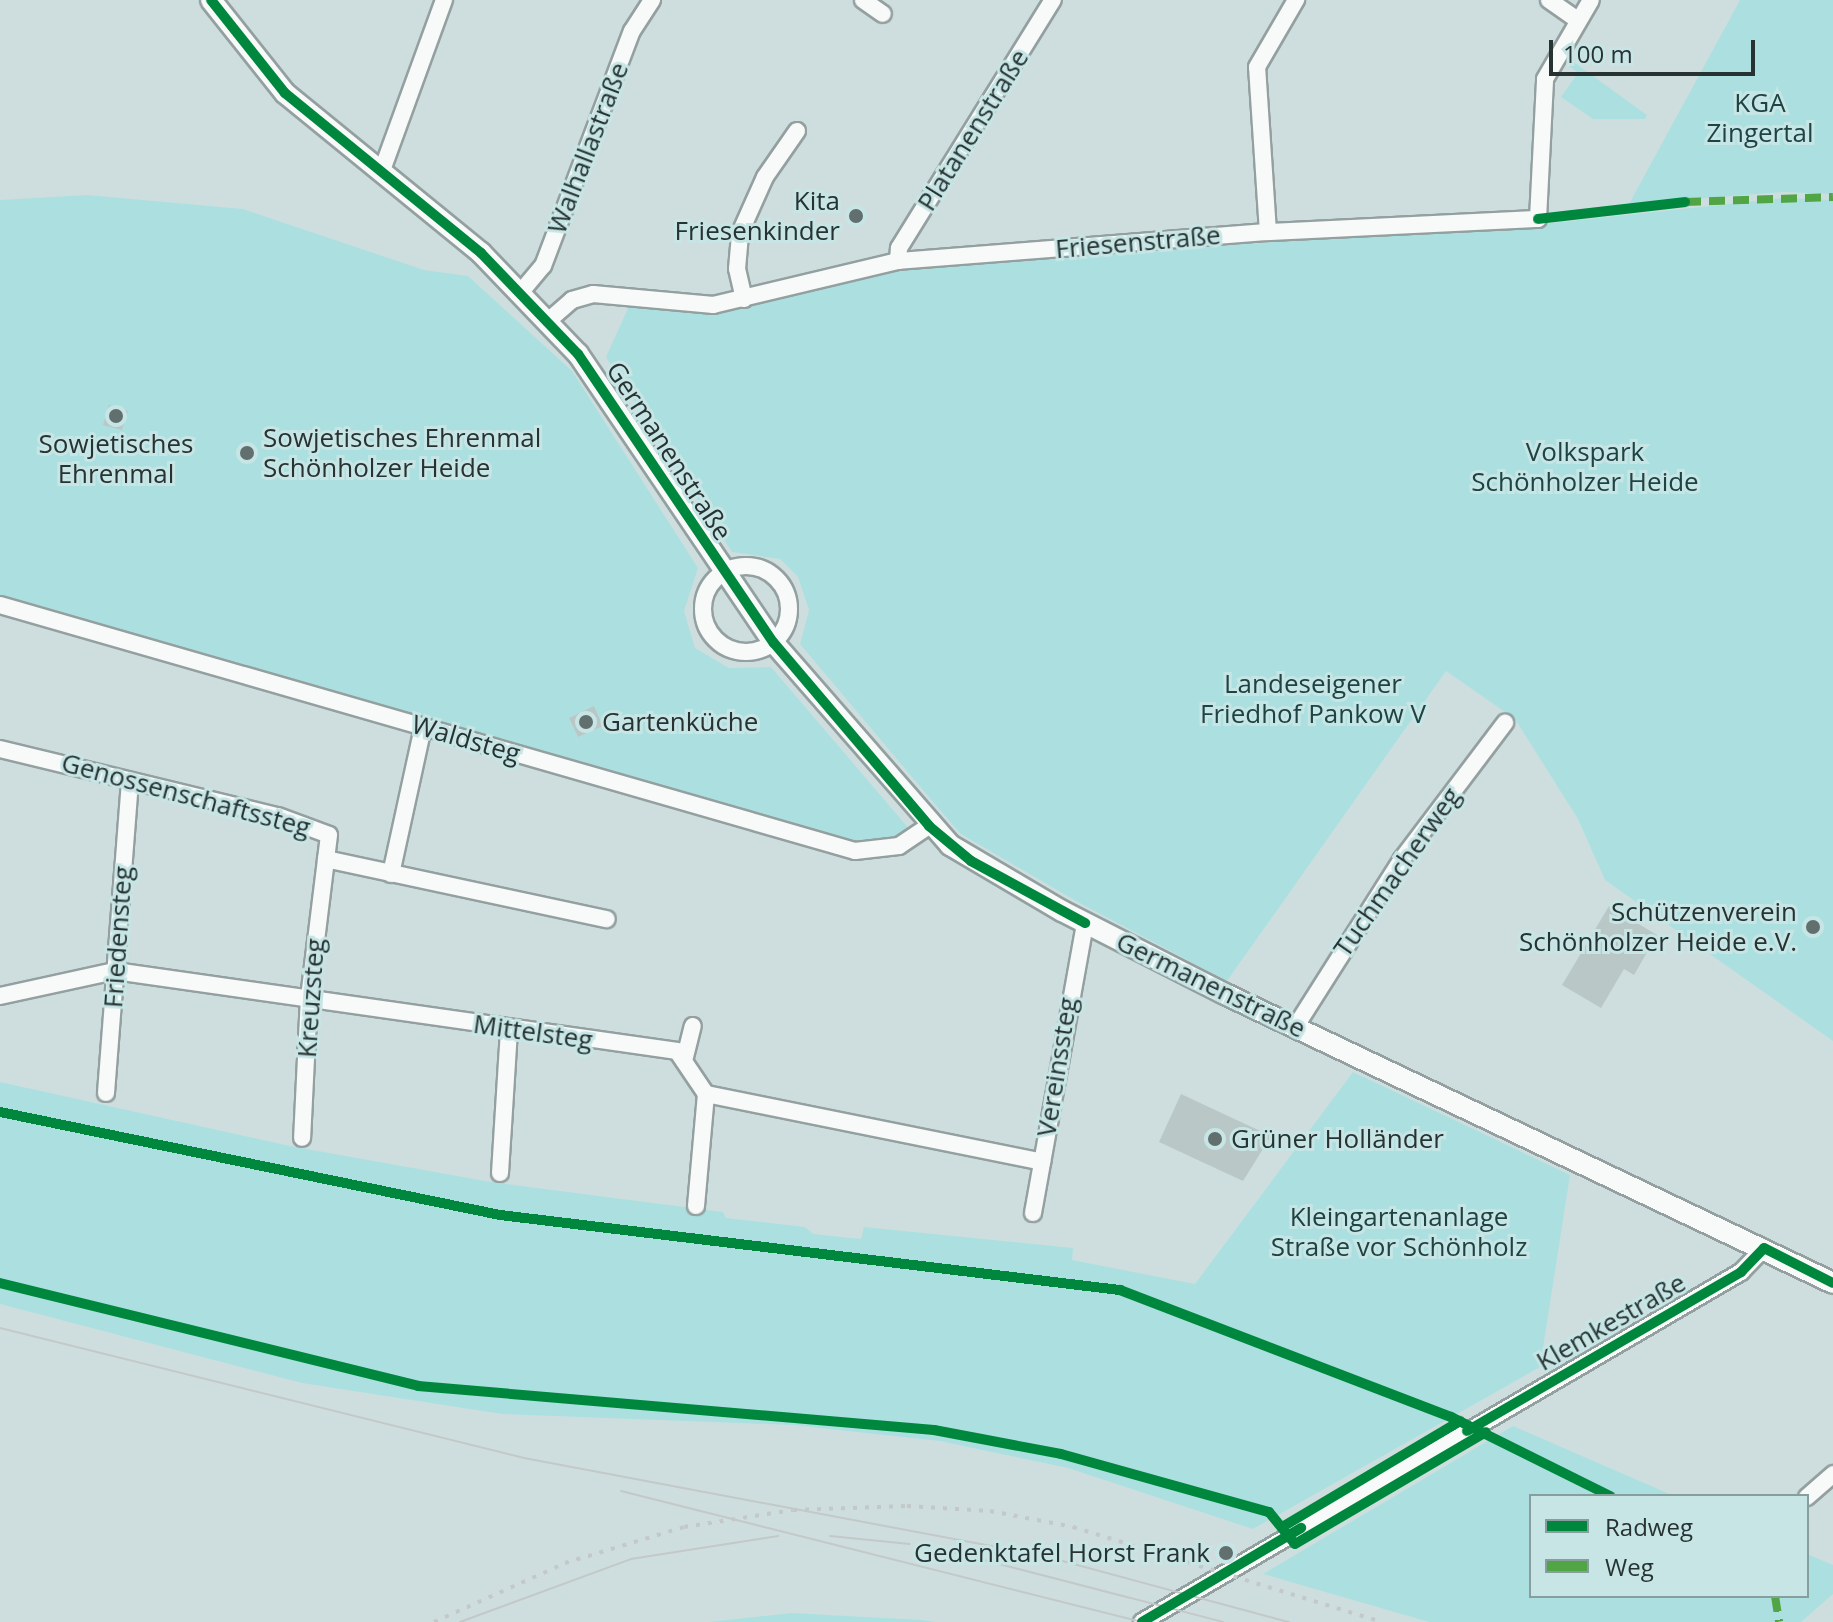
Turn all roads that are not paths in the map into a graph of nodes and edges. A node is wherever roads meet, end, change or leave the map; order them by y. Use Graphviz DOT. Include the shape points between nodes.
graph roads {
  1 [pos="211,0"];
  2 [pos="444,0"];
  3 [pos="652,0"];
  4 [pos="863,0"];
  5 [pos="1053,0"];
  6 [pos="1296,0"];
  7 [pos="1549,0"];
  8 [pos="1591,0"];
  9 [pos="883,14"];
  10 [pos="1578,20"];
  11 [pos="797,131"];
  12 [pos="381,173"];
  13 [pos="1268,232"];
  14 [pos="898,261"];
  15 [pos="520,293"];
  16 [pos="744,299"];
  17 [pos="548,321"];
  18 [pos="722,573"];
  19 [pos="0,605"];
  20 [pos="774,643"];
  21 [pos="1505,723"];
  22 [pos="423,727"];
  23 [pos="0,749"];
  24 [pos="130,781"];
  25 [pos="929,826"];
  26 [pos="326,859"];
  27 [pos="391,874"];
  28 [pos="607,919"];
  29 [pos="1085,923"];
  30 [pos="115,971"];
  31 [pos="0,996"];
  32 [pos="309,997"];
  33 [pos="693,1026"];
  34 [pos="1296,1026"];
  35 [pos="509,1029"];
  36 [pos="684,1061"];
  37 [pos="106,1093"];
  38 [pos="706,1094"];
  39 [pos="302,1138"];
  40 [pos="1042,1162"];
  41 [pos="500,1173"];
  42 [pos="696,1206"];
  43 [pos="1033,1213"];
  44 [pos="1764,1248"];
  45 [pos="1833,1283"];
  46 [pos="1833,1474"];
  47 [pos="1809,1495"];
  48 [pos="1142,1622"];
  1 -- 12 [label="main road, Germanenstraße" via="285,93"];
  2 -- 12 [label="street"];
  3 -- 15 [label="street, Walhallastraße" via="632,31 543,266"];
  4 -- 9 [label="street"];
  5 -- 14 [label="street, Platanenstraße" via="899,248"];
  6 -- 13 [label="street" via="1257,67"];
  7 -- 10 [label="street"];
  8 -- 10 [label="street"];
  10 -- 13 [label="street, Friesenstraße" via="1545,79 1538,219"];
  11 -- 16 [label="street" via="765,177 740,233 737,269"];
  12 -- 15 [label="main road, Germanenstraße"];
  13 -- 14 [label="street, Friesenstraße"];
  14 -- 16 [label="street, Friesenstraße"];
  15 -- 17 [label="main road, Germanenstraße"];
  16 -- 17 [label="street, Friesenstraße" via="685,304 593,294 572,300"];
  17 -- 18 [label="main road, Germanenstraße" via="578,354"];
  18 -- 20 [label="main road, Germanenstraße"];
  18 -- 20 [label="street, Germanenstraße" via="754,567 785,589 790,612"];
  18 -- 20 [label="street, Germanenstraße" via="708,589 703,609 715,640 738,652"];
  19 -- 22 [label="street, Waldsteg"];
  20 -- 25 [label="main road, Germanenstraße"];
  21 -- 34 [label="street, Tuchmacherweg" via="1397,867"];
  22 -- 25 [label="street, Waldsteg" via="855,851 899,846"];
  22 -- 27 [label="street"];
  23 -- 24 [label="street, Genossenschaftssteg"];
  24 -- 26 [label="street, Genossenschaftssteg" via="308,824 329,835"];
  24 -- 30 [label="street, Friedensteg"];
  25 -- 29 [label="main road, Germanenstraße" via="971,861"];
  26 -- 27 [label="street, Genossenschaftssteg"];
  26 -- 32 [label="street, Kreuzsteg"];
  27 -- 28 [label="street, Genossenschaftssteg"];
  29 -- 34 [label="main road, Germanenstraße"];
  29 -- 40 [label="street, Vereinssteg"];
  30 -- 31 [label="street, Mittelsteg"];
  30 -- 32 [label="street, Mittelsteg"];
  30 -- 37 [label="street, Friedensteg"];
  32 -- 35 [label="street, Mittelsteg"];
  32 -- 39 [label="street, Kreuzsteg"];
  33 -- 36 [label="street"];
  34 -- 44 [label="main road, Germanenstraße"];
  35 -- 36 [label="street, Mittelsteg" via="677,1051"];
  35 -- 41 [label="street"];
  36 -- 38 [label="street"];
  38 -- 40 [label="street"];
  38 -- 42 [label="street"];
  40 -- 43 [label="street, Vereinssteg"];
  44 -- 45 [label="main road, Germanenstraße"];
  44 -- 48 [label="street, Klemkestraße" via="1741,1272"];
  46 -- 47 [label="street"];
}
